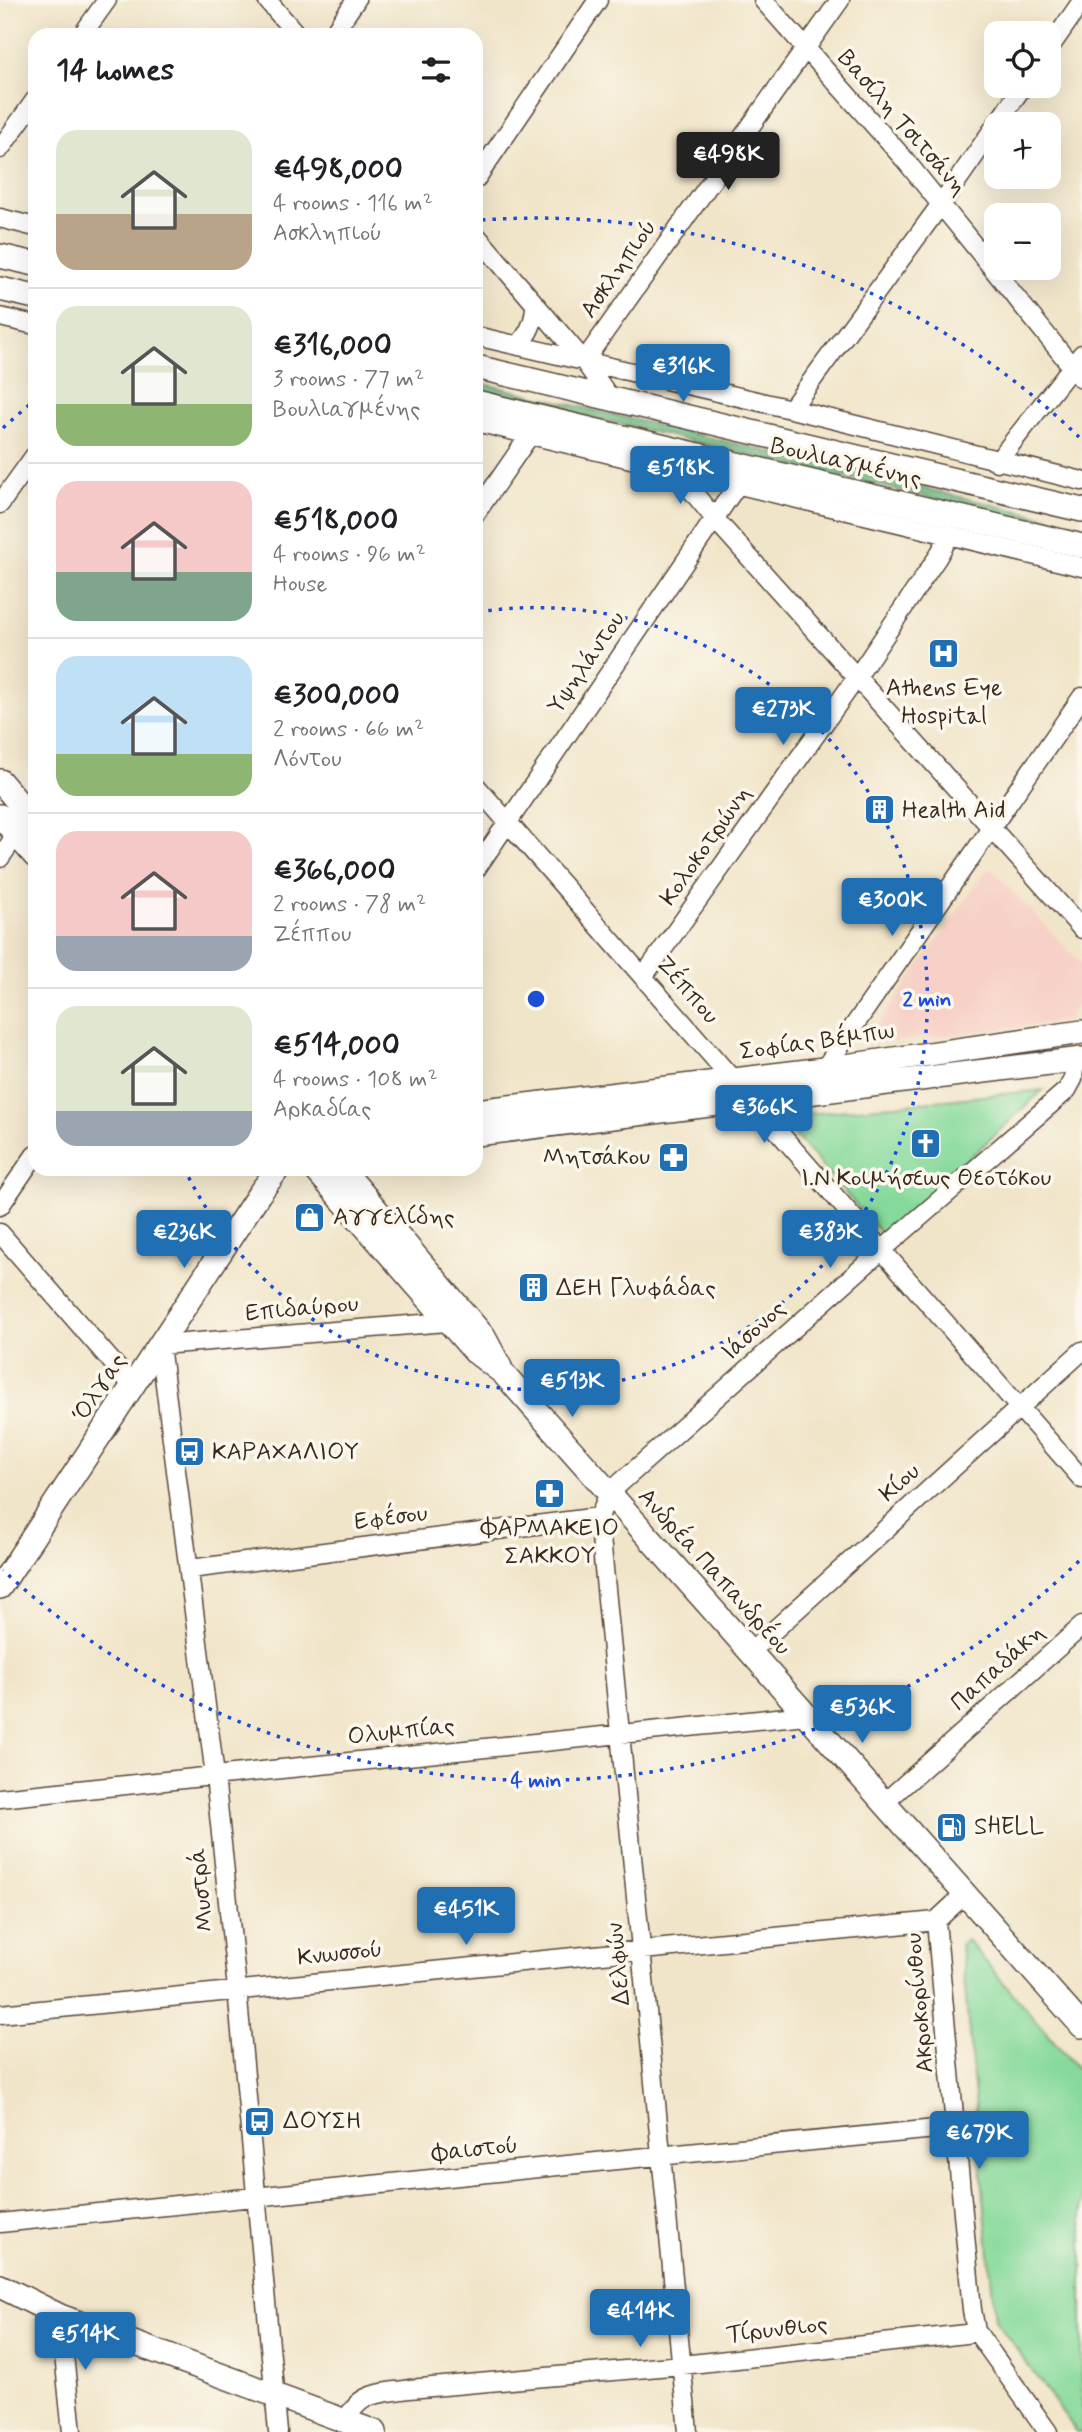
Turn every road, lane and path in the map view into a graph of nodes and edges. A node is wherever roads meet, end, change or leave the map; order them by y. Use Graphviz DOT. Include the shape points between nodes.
graph roads {
  1 [pos="107,0"];
  2 [pos="267,0"];
  3 [pos="356,0"];
  4 [pos="598,0"];
  5 [pos="763,0"];
  6 [pos="840,0"];
  7 [pos="1082,1"];
  8 [pos="87,28"];
  9 [pos="291,28"];
  10 [pos="337,28"];
  11 [pos="1061,31"];
  12 [pos="805,50"];
  13 [pos="28,110"];
  14 [pos="984,142"];
  15 [pos="0,149"];
  16 [pos="483,170"];
  17 [pos="941,204"];
  18 [pos="0,218"];
  19 [pos="28,225"];
  20 [pos="483,244"];
  21 [pos="0,256"];
  22 [pos="28,262"];
  23 [pos="0,289"];
  24 [pos="28,295"];
  25 [pos="535,307"];
  26 [pos="0,317"];
  27 [pos="28,323"];
  28 [pos="483,338"];
  29 [pos="518,346"];
  30 [pos="584,362"];
  31 [pos="1079,367"];
  32 [pos="483,369"];
  33 [pos="610,398"];
  34 [pos="483,404"];
  35 [pos="791,409"];
  36 [pos="483,424"];
  37 [pos="530,435"];
  38 [pos="997,461"];
  39 [pos="28,465"];
  40 [pos="675,470"];
  41 [pos="1082,481"];
  42 [pos="738,484"];
  43 [pos="483,503"];
  44 [pos="0,505"];
  45 [pos="1082,510"];
  46 [pos="714,518"];
  47 [pos="950,535"];
  48 [pos="1082,546"];
  49 [pos="1082,566"];
  50 [pos="857,677"];
  51 [pos="1082,697"];
  52 [pos="0,781"];
  53 [pos="483,794"];
  54 [pos="0,816"];
  55 [pos="28,819"];
  56 [pos="28,820"];
  57 [pos="28,821"];
  58 [pos="508,823"];
  59 [pos="991,828"];
  60 [pos="0,858"];
  61 [pos="483,859"];
  62 [pos="1081,926"];
  63 [pos="643,977"];
  64 [pos="1082,1032"];
  65 [pos="1078,1060"];
  66 [pos="824,1069"];
  67 [pos="734,1080"];
  68 [pos="1074,1094"];
  69 [pos="751,1101"];
  70 [pos="483,1110"];
  71 [pos="483,1133"];
  72 [pos="28,1165"];
  73 [pos="260,1176"];
  74 [pos="273,1176"];
  75 [pos="321,1176"];
  76 [pos="348,1176"];
  77 [pos="0,1206"];
  78 [pos="244,1219"];
  79 [pos="0,1233"];
  80 [pos="882,1250"];
  81 [pos="447,1322"];
  82 [pos="160,1345"];
  83 [pos="1082,1351"];
  84 [pos="503,1373"];
  85 [pos="133,1386"];
  86 [pos="1020,1408"];
  87 [pos="1082,1479"];
  88 [pos="609,1493"];
  89 [pos="599,1517"];
  90 [pos="190,1569"];
  91 [pos="0,1587"];
  92 [pos="1082,1626"];
  93 [pos="750,1652"];
  94 [pos="806,1715"];
  95 [pos="621,1734"];
  96 [pos="215,1776"];
  97 [pos="0,1798"];
  98 [pos="884,1803"];
  99 [pos="965,1894"];
  100 [pos="936,1921"];
  101 [pos="643,1950"];
  102 [pos="237,1989"];
  103 [pos="0,2014"];
  104 [pos="1082,2026"];
  105 [pos="956,2127"];
  106 [pos="659,2154"];
  107 [pos="256,2198"];
  108 [pos="0,2222"];
  109 [pos="0,2286"];
  110 [pos="60,2316"];
  111 [pos="976,2331"];
  112 [pos="682,2365"];
  113 [pos="274,2396"];
  114 [pos="346,2422"];
  115 [pos="72,2432"];
  116 [pos="278,2432"];
  117 [pos="375,2432"];
  118 [pos="688,2432"];
  119 [pos="1048,2432"];
  1 -- 8 [label="street"];
  2 -- 9 [label="street"];
  3 -- 10 [label="street"];
  4 -- 16 [label="street"];
  5 -- 12 [label="street, Βασίλη Τσιτσάνη"];
  6 -- 12 [label="street, Ασκληπιού"];
  7 -- 11 [label="street"];
  12 -- 17 [label="street, Βασίλη Τσιτσάνη"];
  12 -- 30 [label="street, Ασκληπιού"];
  13 -- 15 [label="street"];
  14 -- 17 [label="street"];
  17 -- 31 [label="street, Βασίλη Τσιτσάνη"];
  17 -- 35 [label="street"];
  18 -- 19 [label="street"];
  20 -- 25 [label="street"];
  21 -- 22 [label="main road"];
  23 -- 24 [label="main road"];
  25 -- 29 [label="street" via="531,328"];
  25 -- 30 [label="street"];
  26 -- 27 [label="street"];
  28 -- 29 [label="street"];
  29 -- 30 [label="street"];
  30 -- 33 [label="street"];
  30 -- 35 [label="street"];
  31 -- 38 [label="street"];
  32 -- 33 [label="main road, Βουλιαγμένης"];
  33 -- 45 [label="main road, Βουλιαγμένης"];
  34 -- 48 [label="main road, Βουλιαγμένης"];
  35 -- 38 [label="street"];
  36 -- 37 [label="street"];
  37 -- 40 [label="street"];
  37 -- 43 [label="street"];
  38 -- 41 [label="street"];
  39 -- 44 [label="street"];
  40 -- 42 [label="street"];
  40 -- 46 [label="street"];
  42 -- 46 [label="street, Υψηλάντου"];
  42 -- 47 [label="street"];
  46 -- 50 [label="street"];
  46 -- 58 [label="street, Υψηλάντου"];
  47 -- 49 [label="street"];
  47 -- 50 [label="street, Κολοκοτρώνη"];
  50 -- 59 [label="street"];
  50 -- 63 [label="street, Κολοκοτρώνη"];
  51 -- 59 [label="street"];
  52 -- 55 [label="main road"];
  53 -- 58 [label="street, Ζέππου"];
  54 -- 56 [label="main road"];
  57 -- 60 [label="street"];
  58 -- 61 [label="street, Υψηλάντου"];
  58 -- 63 [label="street, Ζέππου"];
  59 -- 62 [label="street"];
  59 -- 66 [label="street"];
  63 -- 67 [label="street, Ζέππου"];
  64 -- 66 [label="main road, Σοφίας Βέμπω"];
  65 -- 68 [label="street, Ιάσονος"];
  65 -- 69 [label="main road, Σοφίας Βέμπω"];
  66 -- 67 [label="main road, Σοφίας Βέμπω"];
  67 -- 69 [label="street, Ζέππου"];
  67 -- 70 [label="main road, Σοφίας Βέμπω"];
  68 -- 80 [label="street, Ιάσονος"];
  69 -- 71 [label="main road, Σοφίας Βέμπω"];
  69 -- 80 [label="street, Ζέππου"];
  72 -- 77 [label="street"];
  73 -- 78 [label="main road, Όλγας"];
  74 -- 78 [label="main road, Όλγας"];
  75 -- 81 [label="main road, Ανδρέα Παπανδρέου"];
  76 -- 84 [label="main road, Ανδρέα Παπανδρέου" via="484,1338"];
  78 -- 82 [label="main road, Όλγας"];
  79 -- 85 [label="street"];
  80 -- 86 [label="street, Ζέππου"];
  80 -- 88 [label="street, Ιάσονος"];
  81 -- 82 [label="street, Επιδαύρου"];
  81 -- 84 [label="main road, Ανδρέα Παπανδρέου"];
  82 -- 85 [label="main road, Όλγας"];
  82 -- 90 [label="street, Μυστρά"];
  83 -- 86 [label="street, Κίου"];
  84 -- 88 [label="main road, Ανδρέα Παπανδρέου"];
  85 -- 91 [label="main road, Όλγας"];
  86 -- 87 [label="street, Ζέππου"];
  86 -- 93 [label="street, Κίου"];
  88 -- 89 [label="street, Δελφών"];
  88 -- 93 [label="main road, Ανδρέα Παπανδρέου"];
  89 -- 90 [label="street, Εφέσου"];
  89 -- 95 [label="street, Δελφών"];
  90 -- 96 [label="street, Μυστρά"];
  92 -- 98 [label="street, Παπαδάκη"];
  93 -- 94 [label="main road, Ανδρέα Παπανδρέου"];
  94 -- 95 [label="street, Ολυμπίας"];
  94 -- 98 [label="main road, Ανδρέα Παπανδρέου"];
  95 -- 96 [label="street, Ολυμπίας"];
  95 -- 101 [label="street, Δελφών"];
  96 -- 97 [label="street, Ολυμπίας"];
  96 -- 102 [label="street, Μυστρά"];
  98 -- 99 [label="main road, Ανδρέα Παπανδρέου"];
  99 -- 100 [label="street, Ακροκορίνθου"];
  99 -- 104 [label="main road, Ανδρέα Παπανδρέου"];
  100 -- 101 [label="street, Κνωσσού"];
  100 -- 105 [label="street, Ακροκορίνθου"];
  101 -- 102 [label="street, Κνωσσού"];
  101 -- 106 [label="street, Δελφών"];
  102 -- 103 [label="street, Κνωσσού"];
  102 -- 107 [label="street, Μυστρά"];
  105 -- 106 [label="street, Φαιστού"];
  105 -- 111 [label="street, Ακροκορίνθου"];
  106 -- 107 [label="street, Φαιστού"];
  106 -- 112 [label="street, Δελφών"];
  107 -- 108 [label="street, Φαιστού"];
  107 -- 113 [label="street, Μυστρά"];
  109 -- 110 [label="main road"];
  110 -- 113 [label="main road"];
  110 -- 115 [label="street"];
  111 -- 112 [label="street, Τίρυνθιος"];
  111 -- 119 [label="street, Ακροκορίνθου"];
  112 -- 114 [label="street, Τίρυνθιος" via="370,2395 351,2408"];
  112 -- 118 [label="street, Δελφών"];
  113 -- 114 [label="main road"];
  113 -- 116 [label="street, Μυστρά"];
  114 -- 117 [label="main road"];
}
